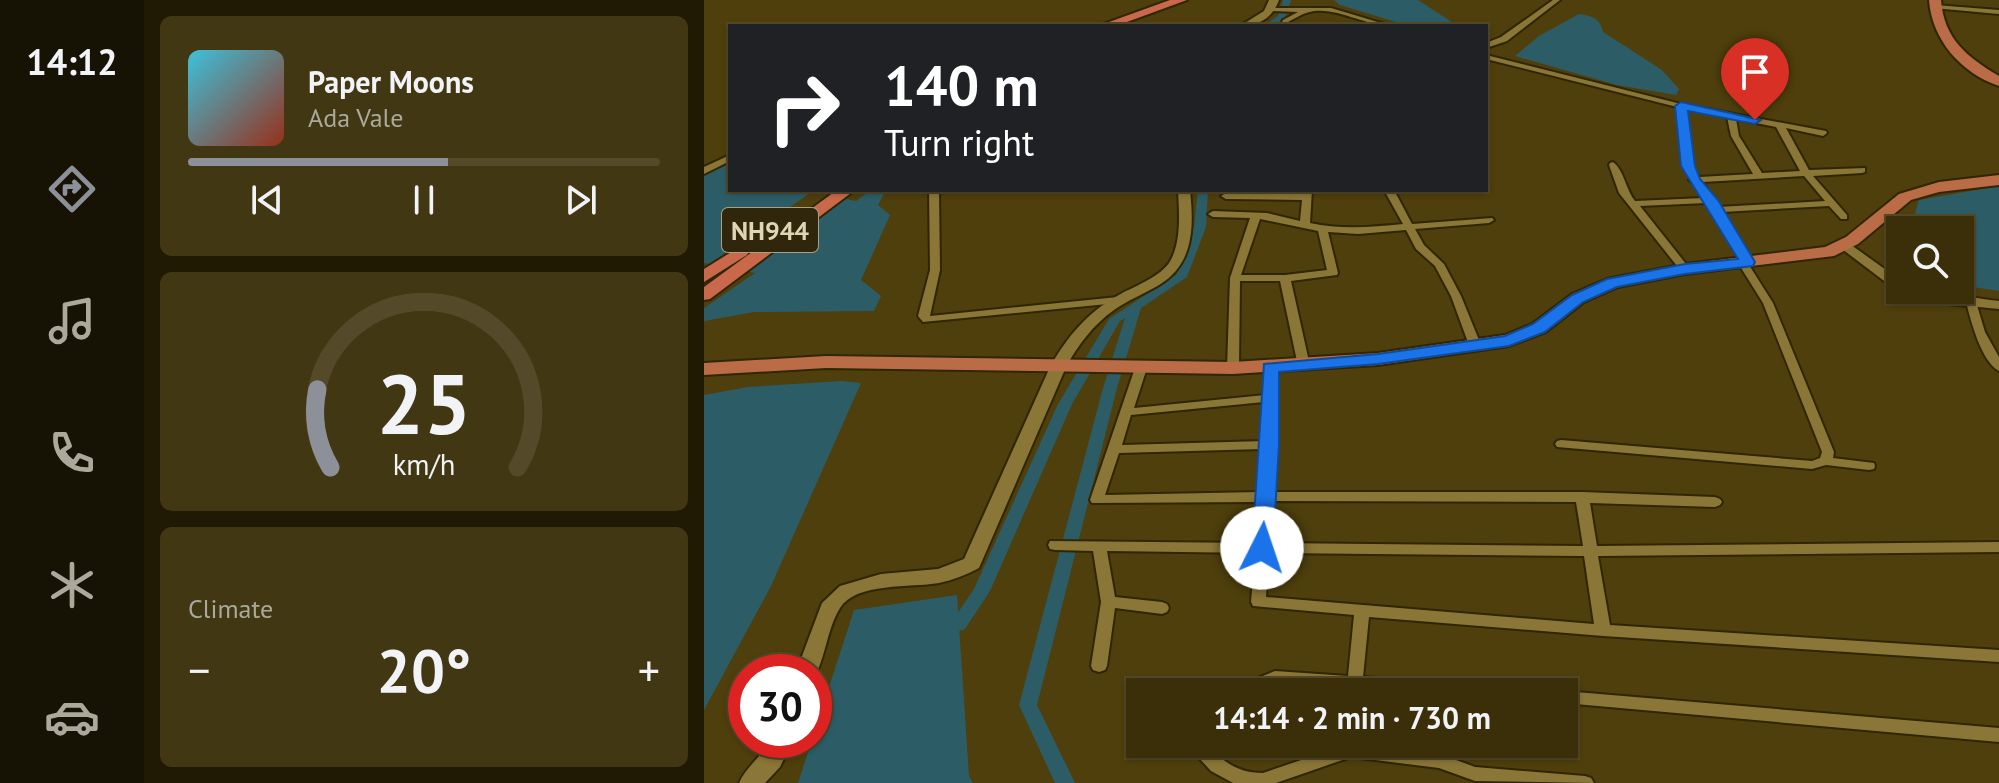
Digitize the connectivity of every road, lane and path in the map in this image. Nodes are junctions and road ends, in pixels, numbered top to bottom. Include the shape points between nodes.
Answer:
1 (1161, 0) edge
2 (1181, 0) edge
3 (1557, 0) edge
4 (1935, 4) edge
5 (1276, 6) edge
6 (1309, 8) junction
7 (1999, 12) edge
8 (1089, 24) edge
9 (1110, 24) edge
10 (1248, 24) edge
11 (1284, 24) edge
12 (1381, 24) edge
13 (1488, 45) edge
14 (1488, 58) edge
15 (1999, 82) edge
16 (1681, 106) junction
17 (1731, 115) junction
18 (1779, 124) junction
19 (1823, 133) dead end
20 (728, 159) edge
21 (1613, 165) dead end
22 (1862, 170) dead end
23 (704, 171) edge
24 (1806, 173) junction
25 (1759, 176) junction
26 (1694, 180) junction
27 (1999, 180) edge
28 (823, 192) edge
29 (844, 192) edge
30 (934, 192) edge
31 (1184, 192) edge
32 (1390, 192) edge
33 (1308, 193) edge
34 (1226, 196) dead end
35 (1831, 203) junction
36 (1632, 204) junction
37 (1713, 205) junction
38 (1213, 214) dead end
39 (1256, 215) junction
40 (1844, 217) dead end
41 (1489, 220) dead end
42 (1305, 225) junction
43 (1408, 227) junction
44 (1322, 229) junction
45 (1847, 246) junction
46 (1745, 263) junction
47 (1685, 269) junction
48 (710, 273) edge
49 (1886, 276) edge
50 (1235, 278) junction
51 (1285, 278) junction
52 (704, 295) edge
53 (1118, 300) junction
54 (1974, 302) edge
55 (1972, 304) edge
56 (1999, 305) edge
57 (1475, 345) junction
58 (1304, 366) junction
59 (1064, 367) junction
60 (1271, 367) junction
61 (1999, 367) edge
62 (1134, 368) junction
63 (1233, 368) junction
64 (704, 369) edge
65 (1269, 398) junction
66 (1127, 412) junction
67 (1561, 444) dead end
68 (1270, 445) junction
69 (1114, 449) junction
70 (1826, 461) junction
71 (1869, 466) dead end
72 (1266, 496) junction
73 (1582, 497) junction
74 (1715, 502) dead end
75 (1055, 545) dead end
76 (1099, 546) junction
77 (1999, 547) edge
78 (1262, 548) junction
79 (1591, 551) junction
80 (1108, 602) junction
81 (1162, 608) dead end
82 (1362, 612) junction
83 (1603, 630) junction
84 (814, 654) edge
85 (1999, 656) edge
86 (1099, 666) dead end
87 (1355, 678) edge
88 (1578, 698) edge
89 (1999, 735) edge
90 (773, 758) edge
91 (1210, 758) edge
92 (1319, 758) edge
93 (1421, 758) edge
94 (750, 783) edge
95 (1585, 783) edge

1 - 8 highway
2 - 9 highway
3 - 13 street
4 - 7 street
4 - 15 main road via 1941,36 1956,55
5 - 6 street
5 - 10 street
6 - 11 street
6 - 12 street
14 - 16 street
16 - 17 street
16 - 26 street
17 - 18 street
17 - 25 street via 1735,136
18 - 19 street
18 - 24 street
20 - 23 street
21 - 36 street
22 - 24 street
24 - 25 street
24 - 35 street
25 - 26 street
26 - 37 street
27 - 45 main road via 1905,197
28 - 48 highway, NH944 / NH944
29 - 52 highway, NH944 / NH944
30 - 53 street via 935,270 923,316 927,320
31 - 53 street via 1184,240 1174,266
32 - 43 street
33 - 34 street
33 - 42 street
35 - 37 street
35 - 40 street
36 - 37 street
36 - 47 street
37 - 46 street
38 - 39 street
39 - 42 street
39 - 50 street
41 - 43 street
42 - 44 street
43 - 44 street
43 - 57 street via 1439,264
44 - 51 street via 1333,273
45 - 46 main road via 1806,257
45 - 49 street
46 - 47 main road
46 - 70 street via 1768,303 1828,452
47 - 57 main road via 1613,283 1578,298 1539,328
50 - 51 street
50 - 63 street
51 - 58 street
53 - 59 street via 1073,338
54 - 56 street
55 - 61 street via 1979,332
57 - 58 main road
58 - 60 main road
59 - 62 main road
59 - 64 main road via 826,362
59 - 84 street via 972,563 940,576 857,585 839,595
60 - 63 main road
60 - 65 street
62 - 63 main road
62 - 66 street
65 - 66 street
65 - 68 street
66 - 69 street
67 - 70 street via 1812,465
68 - 69 street
68 - 72 street
69 - 72 street via 1097,500
70 - 71 street
72 - 73 street
72 - 78 street
73 - 74 street
73 - 79 street
75 - 76 street
76 - 78 street
76 - 80 street
77 - 79 street
78 - 79 street
78 - 82 street via 1258,602
79 - 83 street
80 - 81 street
80 - 86 street
82 - 83 street
82 - 87 street
83 - 85 street
88 - 89 street
90 - 94 street
91 - 92 street via 1222,771 1249,782
93 - 95 street via 1475,774

